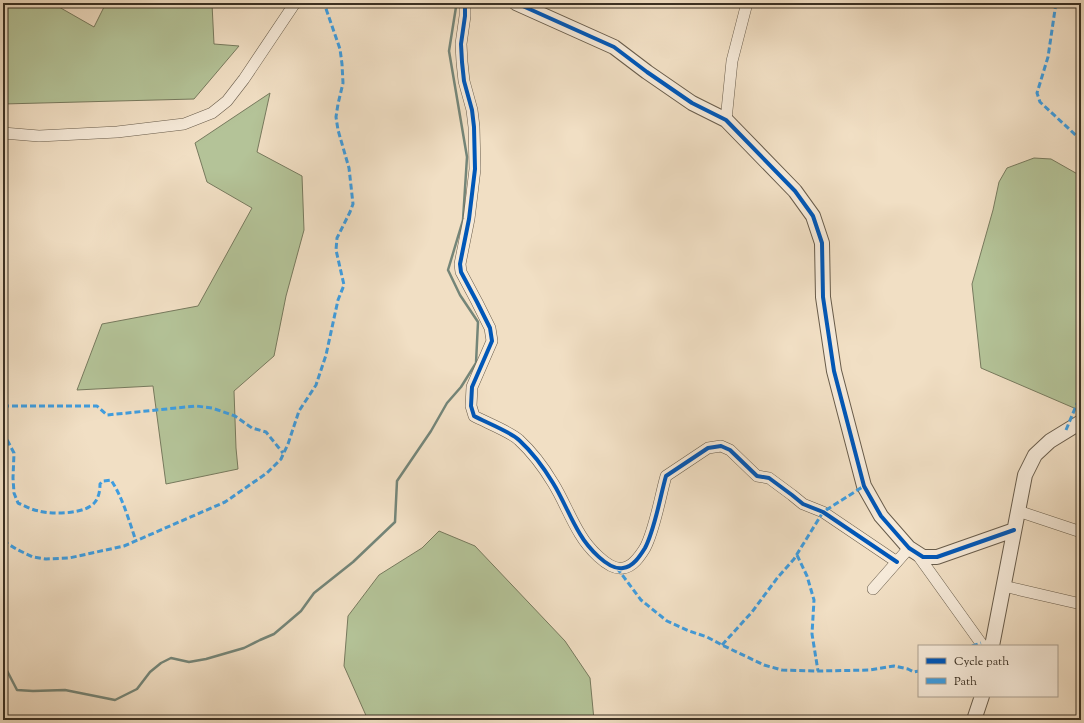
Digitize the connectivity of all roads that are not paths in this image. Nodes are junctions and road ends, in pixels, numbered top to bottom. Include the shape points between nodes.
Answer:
1 (295, 3) edge
2 (465, 3) edge
3 (516, 3) edge
4 (747, 3) edge
5 (726, 120) junction
6 (3, 133) edge
7 (1081, 422) edge
8 (1018, 510) junction
9 (1014, 530) junction
10 (1081, 532) edge
11 (913, 551) junction
12 (897, 562) junction
13 (1003, 586) junction
14 (873, 589) dead end
15 (1081, 604) edge
16 (982, 645) edge
17 (992, 645) edge
18 (982, 697) edge
19 (974, 720) edge

1 - 6 street via 244,79 227,101 212,113 184,124 117,132 39,136
2 - 12 street via 461,44 464,80 474,127 475,169 460,264 461,272 490,328 492,341 472,387 470,406 474,416 518,439 553,483 580,535 595,554 617,568 633,564 644,548 666,476 708,448 721,446 730,450 757,476 769,478 803,504 823,512
3 - 5 street via 614,47 692,102
4 - 5 street via 732,60
5 - 11 street via 795,191 813,216 822,244 823,297 834,371 864,486 881,516
7 - 8 street via 1050,441 1035,455 1025,476
8 - 9 street
8 - 10 street
9 - 11 street via 937,557 923,557
9 - 13 street
11 - 12 street
11 - 16 street
12 - 14 street
13 - 15 street
13 - 17 street
18 - 19 street

